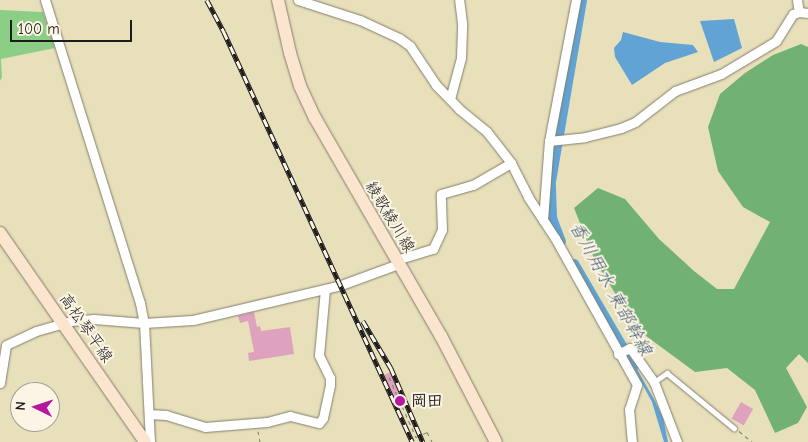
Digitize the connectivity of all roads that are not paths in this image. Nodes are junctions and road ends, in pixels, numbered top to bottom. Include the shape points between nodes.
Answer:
1 (45, 0) edge
2 (278, 0) edge
3 (298, 0) edge
4 (459, 0) edge
5 (576, 0) edge
6 (797, 0) edge
7 (804, 12) edge
8 (450, 99) junction
9 (548, 141) junction
10 (511, 163) junction
11 (543, 221) junction
12 (0, 233) edge
13 (397, 262) junction
14 (325, 289) junction
15 (144, 322) junction
16 (64, 324) junction
17 (623, 351) junction
18 (654, 382) junction
19 (0, 383) edge
20 (150, 414) junction
21 (734, 428) road end
22 (145, 442) edge
23 (150, 442) edge
24 (496, 442) edge
25 (632, 442) edge
26 (678, 442) edge

1 - 15 street
2 - 13 main road, 綾歌綾川線 via 300,86 335,156
3 - 8 street via 360,20 399,38 410,46 436,85
4 - 8 street via 461,58
5 - 9 street
6 - 7 street
7 - 9 street via 793,14 776,41 721,74 676,91 635,122 585,137
8 - 10 street via 487,132
9 - 11 street
10 - 11 street
10 - 13 street via 473,185 441,194 442,230 433,249
11 - 17 street
12 - 16 main road, 高松琴平線
13 - 14 street via 366,277
13 - 24 main road, 綾歌綾川線 via 468,385
14 - 15 street via 201,318
14 - 20 street via 319,355 330,385 324,418 319,423 290,416 256,423 205,427 166,415
15 - 16 street via 94,319
15 - 20 street
16 - 19 street via 36,331 6,345
16 - 22 main road, 高松琴平線
17 - 18 street via 630,348
17 - 25 street via 637,385 629,409
18 - 21 lane via 667,373
18 - 26 street
20 - 23 street

